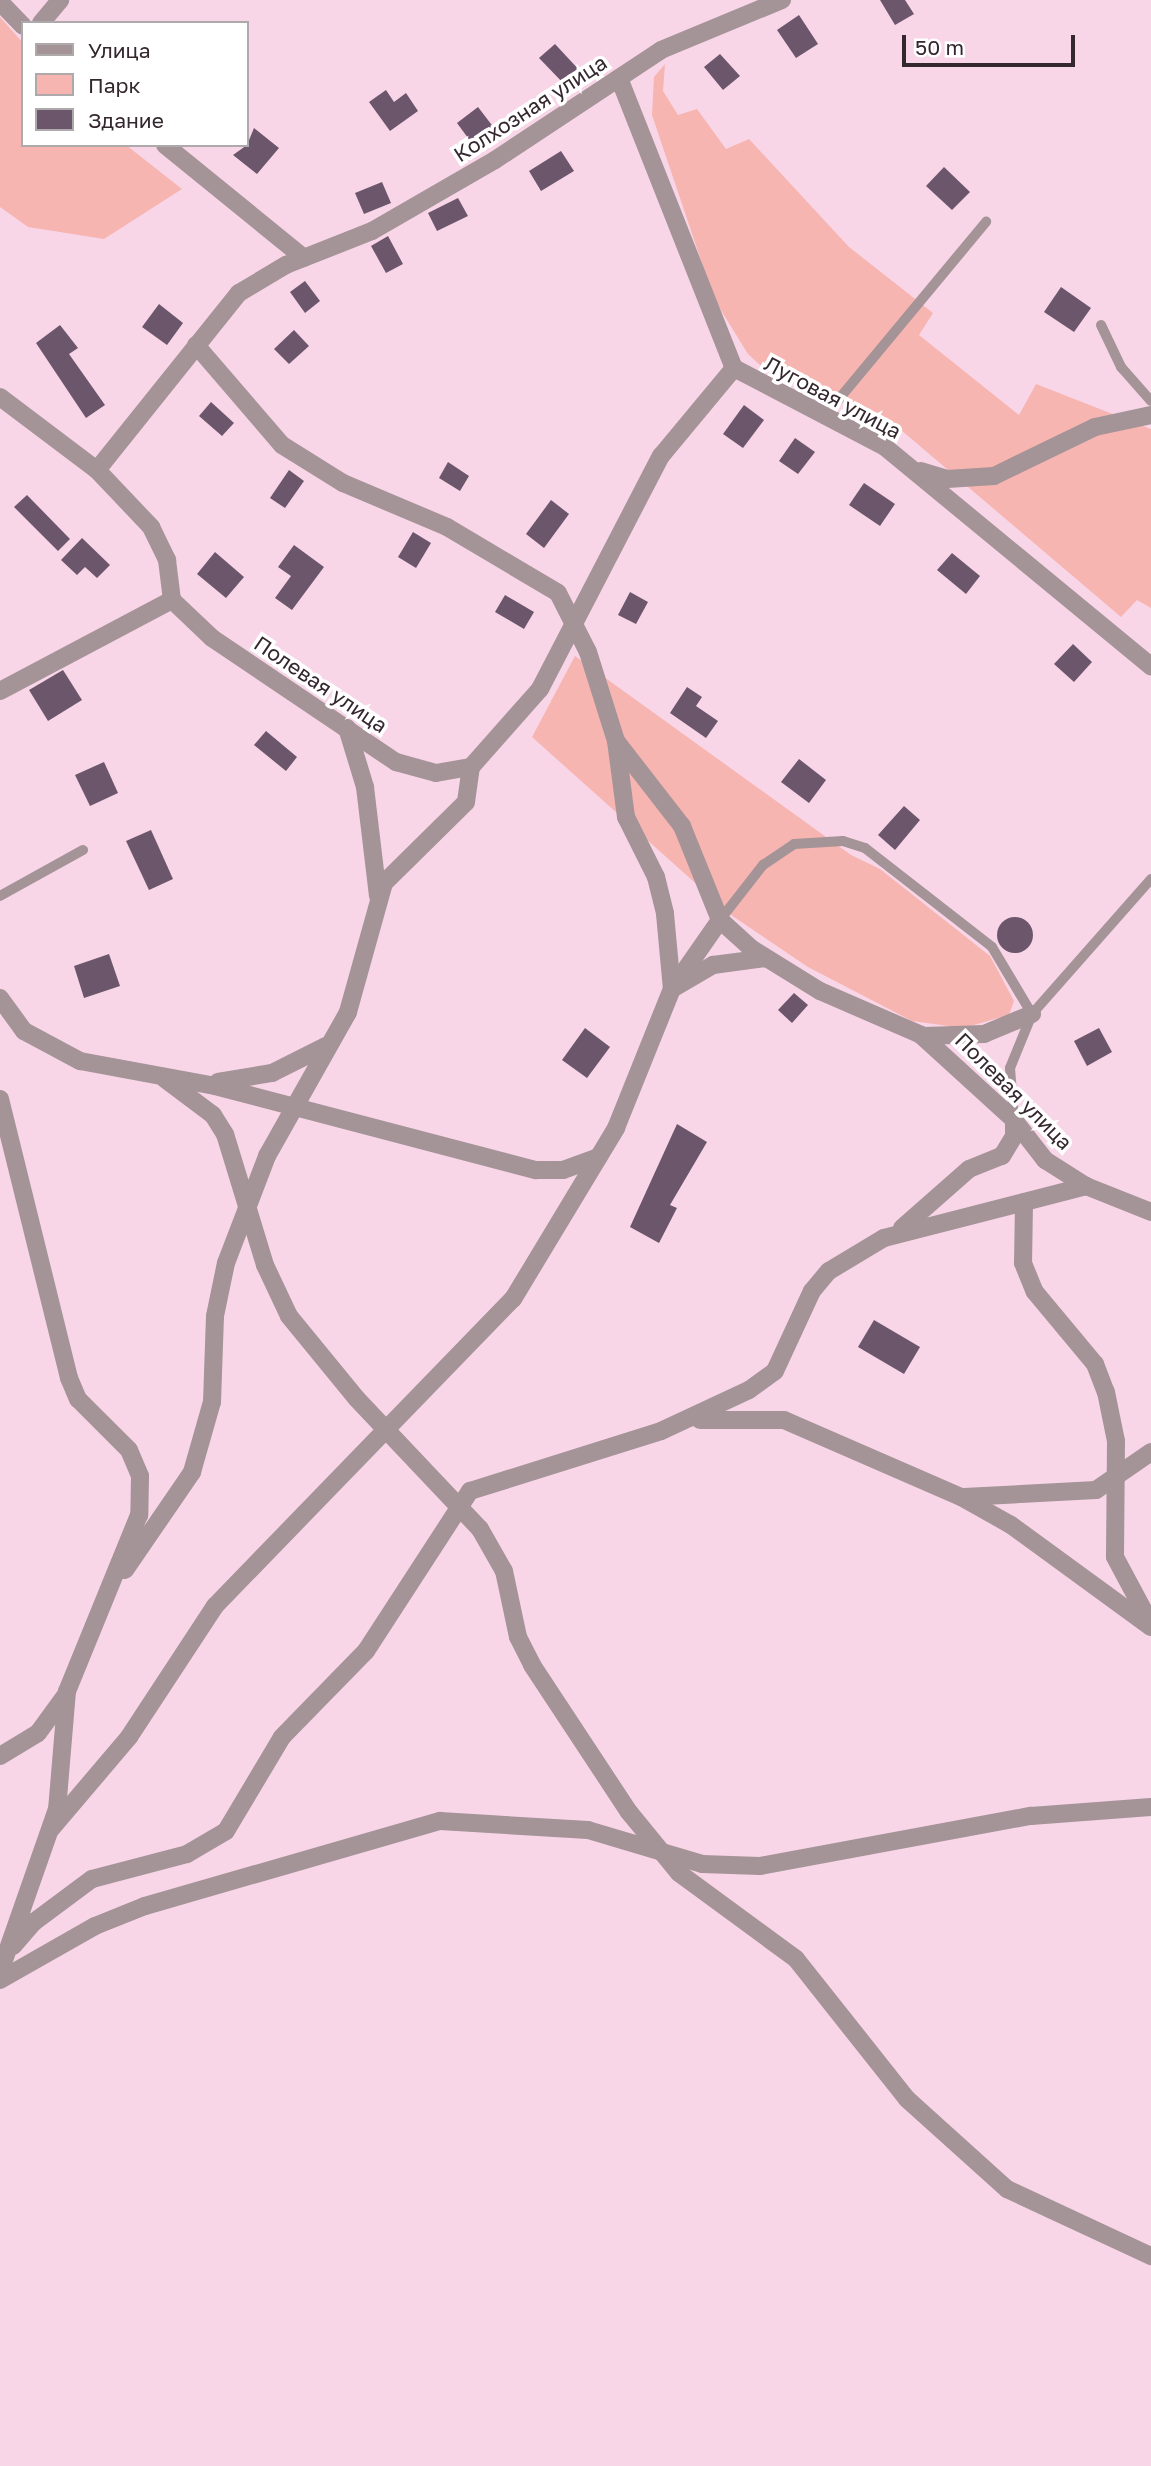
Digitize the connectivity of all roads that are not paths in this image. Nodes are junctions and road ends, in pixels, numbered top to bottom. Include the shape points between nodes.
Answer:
1 (60, 0) edge
2 (782, 0) edge
3 (0, 2) edge
4 (43, 21) edge
5 (21, 24) edge
6 (619, 78) junction
7 (167, 147) edge
8 (986, 222) dead end
9 (304, 258) junction
10 (1101, 325) dead end
11 (196, 345) junction
12 (734, 368) junction
13 (0, 397) edge
14 (1151, 401) edge
15 (1151, 415) edge
16 (824, 417) junction
17 (910, 468) junction
18 (97, 470) junction
19 (172, 600) junction
20 (573, 618) junction
21 (1151, 666) edge
22 (0, 691) edge
23 (347, 728) junction
24 (616, 741) junction
25 (471, 768) junction
26 (83, 850) dead end
27 (1151, 879) edge
28 (0, 896) edge
29 (379, 901) junction
30 (720, 920) junction
31 (766, 958) junction
32 (672, 989) junction
33 (0, 998) edge
34 (0, 1013) edge
35 (1032, 1014) junction
36 (24, 1031) junction
37 (921, 1035) junction
38 (334, 1039) junction
39 (165, 1079) junction
40 (197, 1084) junction
41 (0, 1100) edge
42 (294, 1106) junction
43 (1014, 1120) junction
44 (599, 1157) junction
45 (1086, 1186) junction
46 (1024, 1202) junction
47 (249, 1203) junction
48 (1151, 1212) edge
49 (884, 1238) junction
50 (679, 1423) junction
51 (389, 1432) junction
52 (1151, 1452) edge
53 (1116, 1478) junction
54 (961, 1496) junction
55 (458, 1504) junction
56 (114, 1583) junction
57 (1151, 1622) edge
58 (1151, 1627) edge
59 (67, 1691) junction
60 (0, 1756) edge
61 (1151, 1807) edge
62 (51, 1829) junction
63 (662, 1852) junction
64 (13, 1946) junction
65 (0, 1972) edge
66 (0, 1980) edge
67 (1151, 2256) edge

1 - 4 street
2 - 6 street, Колхозная улица via 661,50
3 - 5 street
6 - 9 street, Колхозная улица via 495,160 372,231
6 - 12 street, Луговая улица
7 - 9 street
8 - 16 lane
9 - 11 street, Колхозная улица via 239,293
10 - 14 lane via 1121,367
11 - 18 street, Колхозная улица
11 - 20 street, Полевая улица via 282,445 344,483 411,509 522,568 558,593
12 - 16 street, Луговая улица
12 - 20 street via 661,456
13 - 18 street
15 - 17 street via 1095,427 994,476 947,480
16 - 17 street, Луговая улица via 885,447
17 - 21 street, Луговая улица
18 - 19 street via 151,527 167,560
19 - 22 street
19 - 23 street, Полевая улица via 212,638
20 - 24 street, Полевая улица
20 - 25 street via 540,689
23 - 25 street, Полевая улица via 396,762 436,773
23 - 29 street via 359,755 374,835
24 - 30 street, Полевая улица via 682,826
24 - 32 street via 626,817 656,877 665,914
25 - 29 street via 466,802 405,858 384,883
26 - 28 lane
27 - 35 lane
29 - 38 street via 362,974
30 - 31 street, Полевая улица
30 - 32 street
30 - 35 lane via 776,854 816,841 854,844 891,863 992,947
31 - 32 street via 713,965
31 - 37 street, Полевая улица via 843,1003
32 - 44 street
33 - 36 street
34 - 36 street
35 - 37 street, Полевая улица via 984,1034
35 - 43 lane via 1010,1068
36 - 39 street via 67,1054
37 - 43 street, Полевая улица
38 - 40 street via 272,1073
38 - 42 street
39 - 40 street
39 - 47 street via 213,1115 238,1160
40 - 42 street
41 - 56 street via 65,1369 78,1399 136,1461 139,1516
42 - 44 street via 549,1172
42 - 47 street
43 - 45 street, Полевая улица via 1045,1160
43 - 49 street via 1014,1136 1002,1156 969,1169 918,1219
44 - 51 street via 513,1299
45 - 46 street
45 - 48 street, Полевая улица
46 - 49 street
46 - 53 street via 1023,1264 1035,1292 1095,1364 1116,1441
47 - 51 street via 265,1265 289,1316
47 - 56 street via 219,1294 205,1438 174,1506
49 - 50 street via 829,1271 812,1291 775,1371
50 - 54 street via 784,1420
50 - 55 street via 500,1478
51 - 55 street
51 - 62 street via 215,1606 129,1737
52 - 53 street
53 - 54 street via 1096,1490
53 - 57 street via 1115,1557
54 - 58 street
55 - 63 street via 504,1571 518,1637 532,1665
55 - 64 street via 366,1651 282,1737 226,1831 187,1854 92,1879 34,1922
56 - 59 street
59 - 60 street via 38,1733
59 - 62 street
61 - 63 street via 1031,1815 761,1866 702,1864
62 - 64 street
63 - 66 street via 587,1830 440,1821 145,1906 50,1949
63 - 67 street via 679,1873 796,1959 907,2099 1007,2189
64 - 65 street

